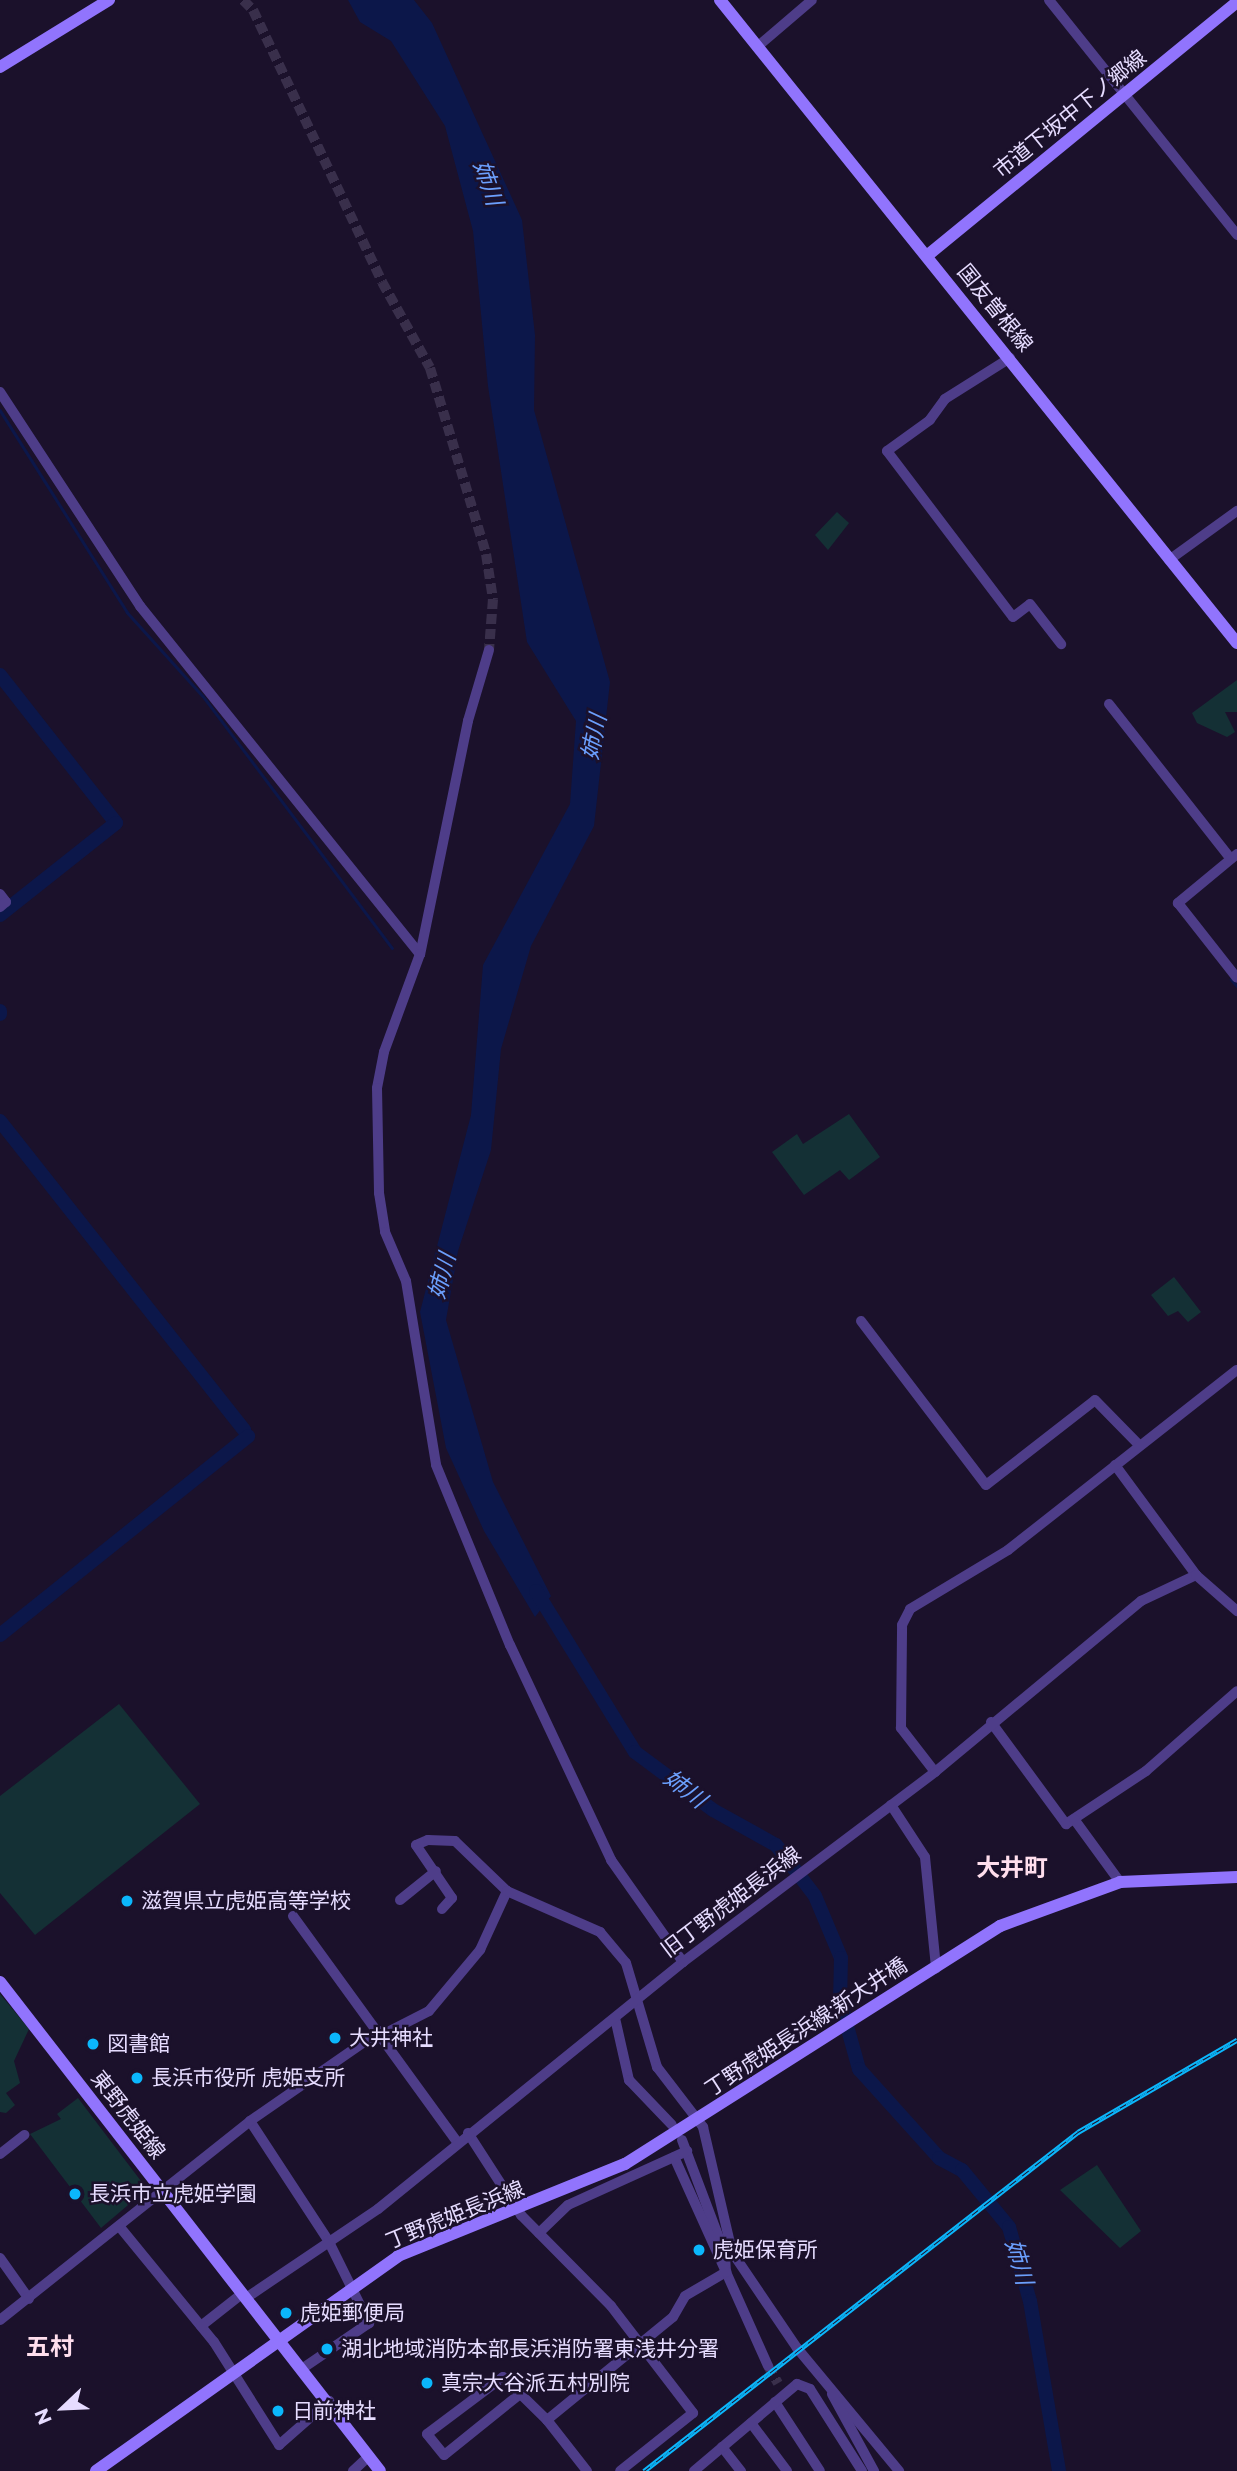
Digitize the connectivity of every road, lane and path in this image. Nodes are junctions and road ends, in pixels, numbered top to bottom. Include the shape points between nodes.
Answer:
1 (109, 0) edge
2 (720, 0) edge
3 (812, 0) edge
4 (1048, 0) edge
5 (1237, 2) edge
6 (757, 47) junction
7 (0, 67) edge
8 (1124, 94) junction
9 (1237, 234) edge
10 (928, 255) junction
11 (1010, 358) junction
12 (0, 392) edge
13 (1237, 511) edge
14 (1169, 560) junction
15 (1237, 643) edge
16 (1061, 644) dead end
17 (489, 650) tunnel mouth
18 (1109, 704) dead end
19 (1234, 856) edge
20 (0, 894) edge
21 (0, 907) edge
22 (420, 954) junction
23 (1237, 978) edge
24 (860, 1321) dead end
25 (1237, 1370) edge
26 (1139, 1445) junction
27 (1115, 1465) junction
28 (1196, 1576) junction
29 (1237, 1611) edge
30 (1237, 1691) edge
31 (991, 1723) junction
32 (935, 1772) junction
33 (891, 1805) junction
34 (1074, 1819) junction
35 (436, 1871) junction
36 (1237, 1877) edge
37 (1120, 1882) junction
38 (507, 1891) junction
39 (400, 1900) dead end
40 (442, 1909) dead end
41 (293, 1916) dead end
42 (683, 1962) junction
43 (931, 1970) junction
44 (0, 1982) edge
45 (638, 1997) junction
46 (615, 2018) junction
47 (380, 2034) junction
48 (702, 2117) junction
49 (250, 2120) junction
50 (672, 2125) dead end
51 (468, 2133) junction
52 (24, 2135) dead end
53 (682, 2140) dead end
54 (457, 2142) junction
55 (687, 2151) junction
56 (0, 2154) edge
57 (674, 2157) junction
58 (164, 2193) junction
59 (517, 2209) junction
60 (710, 2219) junction
61 (723, 2219) junction
62 (119, 2226) junction
63 (538, 2233) junction
64 (328, 2240) junction
65 (0, 2258) edge
66 (726, 2272) junction
67 (353, 2283) junction
68 (245, 2295) junction
69 (29, 2299) junction
70 (0, 2320) edge
71 (201, 2326) junction
72 (278, 2337) junction
73 (638, 2341) junction
74 (768, 2366) tunnel mouth
75 (303, 2368) junction
76 (230, 2373) junction
77 (826, 2381) junction
78 (520, 2394) junction
79 (329, 2401) junction
80 (775, 2402) junction
81 (547, 2420) junction
82 (751, 2423) junction
83 (722, 2447) junction
84 (369, 2456) junction
85 (96, 2471) edge
86 (353, 2471) edge
87 (380, 2471) edge
88 (587, 2471) edge
89 (620, 2471) edge
90 (694, 2471) edge
91 (741, 2471) edge
92 (787, 2471) edge
93 (820, 2471) edge
94 (862, 2471) edge
95 (874, 2471) edge
96 (899, 2471) edge

1 - 7 main road
2 - 6 main road, 国友曽根線
3 - 6 street
4 - 8 street
5 - 8 main road, 市道下坂中下ノ郷線
6 - 10 main road, 国友曽根線
8 - 9 street
8 - 10 main road, 市道下坂中下ノ郷線
10 - 11 main road, 国友曽根線
11 - 14 main road, 国友曽根線
11 - 16 street via 945,399 930,420 887,451 1013,617 1030,604
12 - 22 street via 141,606
13 - 14 street
14 - 15 main road, 国友曽根線
17 - 22 street via 468,721
18 - 19 street
19 - 23 street via 1178,903
20 - 21 street via 6,902
22 - 42 street via 384,1052 377,1169 385,1232 406,1281 436,1465 510,1645 611,1860
24 - 26 street via 986,1485 1095,1400
25 - 26 street
26 - 27 street
27 - 28 street
27 - 32 street via 1008,1550 911,1609 902,1625 901,1728
28 - 29 street
28 - 31 street, 旧丁野虎姫長浜線 via 1170,1583 1111,1622
30 - 34 street via 1146,1771
31 - 32 street, 旧丁野虎姫長浜線
31 - 34 street via 1066,1824
32 - 33 street, 旧丁野虎姫長浜線
33 - 42 street, 旧丁野虎姫長浜線
33 - 43 street via 925,1857
34 - 37 street
35 - 38 street via 416,1845 455,1841
35 - 39 street
35 - 40 street via 452,1898
36 - 37 main road
37 - 43 main road via 1039,1907
38 - 45 street via 600,1932 626,1963
38 - 47 street via 480,1950 429,2011
41 - 47 street
42 - 45 street, 旧丁野虎姫長浜線
43 - 48 main road, 丁野虎姫長浜線;新大井橋
44 - 58 main road, 東野虎姫線
45 - 46 street, 旧丁野虎姫長浜線
45 - 48 street via 657,2067
46 - 50 street via 629,2080
46 - 51 street, 旧丁野虎姫長浜線
47 - 49 street
47 - 54 street
48 - 59 main road, 丁野虎姫長浜線 via 625,2164
48 - 61 street
49 - 58 street
49 - 64 street
51 - 54 street, 旧丁野虎姫長浜線
51 - 59 street
52 - 56 street
53 - 55 street
54 - 64 street, 旧丁野虎姫長浜線 via 378,2209
55 - 57 street
55 - 60 street
57 - 63 street via 568,2205
57 - 66 street
58 - 62 street
58 - 68 main road, 東野虎姫線
59 - 63 street
59 - 67 main road, 丁野虎姫長浜線 via 435,2239
60 - 61 street
60 - 66 street via 730,2269
61 - 77 street via 732,2252
62 - 69 street
62 - 71 street
63 - 73 street
64 - 67 street
64 - 68 street, 旧丁野虎姫長浜線
65 - 69 street
66 - 73 street via 685,2296 673,2318
66 - 74 street
67 - 72 main road, 丁野虎姫長浜線
67 - 75 street via 369,2323
68 - 71 street, 旧丁野虎姫長浜線
68 - 72 main road, 東野虎姫線
69 - 70 street
71 - 76 street
72 - 75 main road, 東野虎姫線
72 - 76 main road, 丁野虎姫長浜線
73 - 81 street
73 - 89 street via 693,2413
75 - 79 main road, 東野虎姫線
76 - 79 street via 279,2445
76 - 85 main road, 丁野虎姫長浜線
77 - 95 street
77 - 96 street
78 - 78 street via 503,2377 427,2434 444,2455
78 - 81 street
79 - 84 main road, 東野虎姫線
80 - 82 street
80 - 93 street
80 - 94 street via 781,2386 797,2384 810,2389
81 - 88 street
82 - 83 street
82 - 92 street
83 - 90 street
83 - 91 street
84 - 86 street
84 - 87 main road, 東野虎姫線

